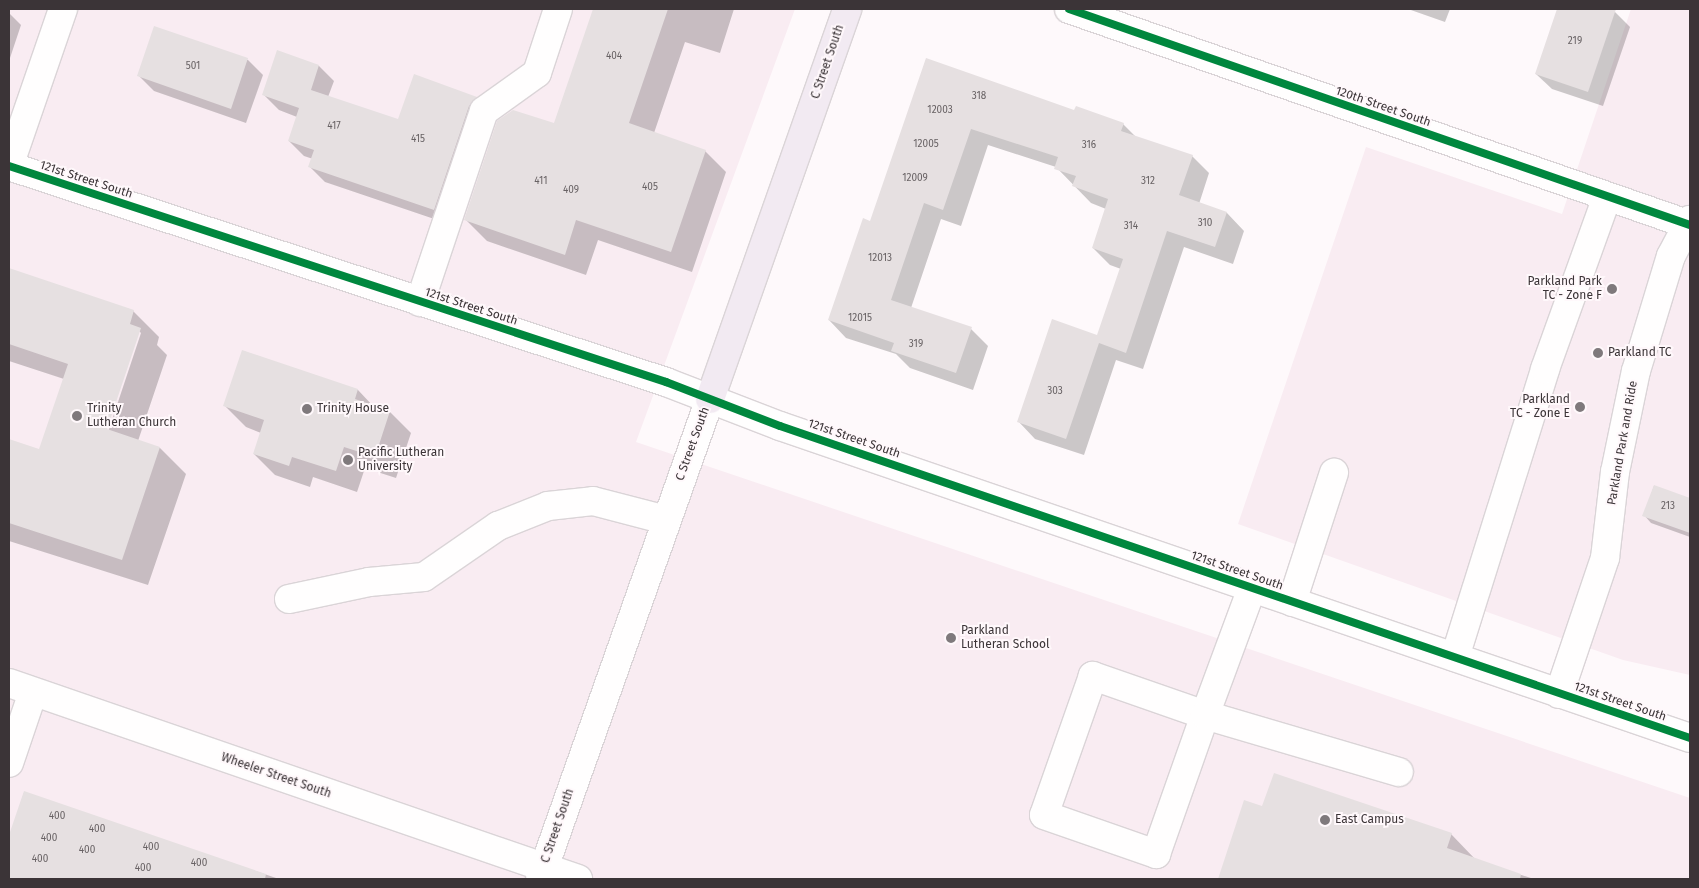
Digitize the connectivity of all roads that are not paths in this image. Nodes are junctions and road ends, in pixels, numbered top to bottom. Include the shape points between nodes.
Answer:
1 (63, 9) edge
2 (558, 9) edge
3 (847, 9) edge
4 (1069, 9) edge
5 (9, 166) edge
6 (1607, 197) junction
7 (1689, 223) edge
8 (420, 302) junction
9 (710, 399) junction
10 (1334, 473) dead end
11 (666, 520) junction
12 (1252, 588) junction
13 (289, 599) dead end
14 (1292, 602) junction
15 (1455, 657) junction
16 (21, 687) edge
17 (1559, 694) junction
18 (1205, 715) junction
19 (1690, 738) edge
20 (9, 763) edge
21 (1399, 772) dead end
22 (542, 873) edge
23 (578, 879) edge

1 - 5 street
2 - 8 street via 537,73 484,111
3 - 9 main road, C Street South
4 - 6 street, 120th Street South
5 - 8 street, 121st Street South
6 - 7 street, 120th Street South
6 - 15 street via 1545,369
7 - 17 street, Parkland Park and Ride via 1671,256 1636,371 1615,472 1606,558
8 - 9 street, 121st Street South
9 - 11 street, C Street South
9 - 12 street, 121st Street South via 788,429
10 - 14 street
11 - 13 street via 593,501 548,506 498,526 424,577 369,582
11 - 22 street, C Street South
12 - 14 street, 121st Street South
12 - 18 street
14 - 15 street, 121st Street South
15 - 17 street, 121st Street South
16 - 20 street
16 - 22 street, Wheeler Street South
17 - 19 street, 121st Street South
18 - 18 street via 1092,676 1044,815 1156,854
18 - 21 street
22 - 23 street, Wheeler Street South

